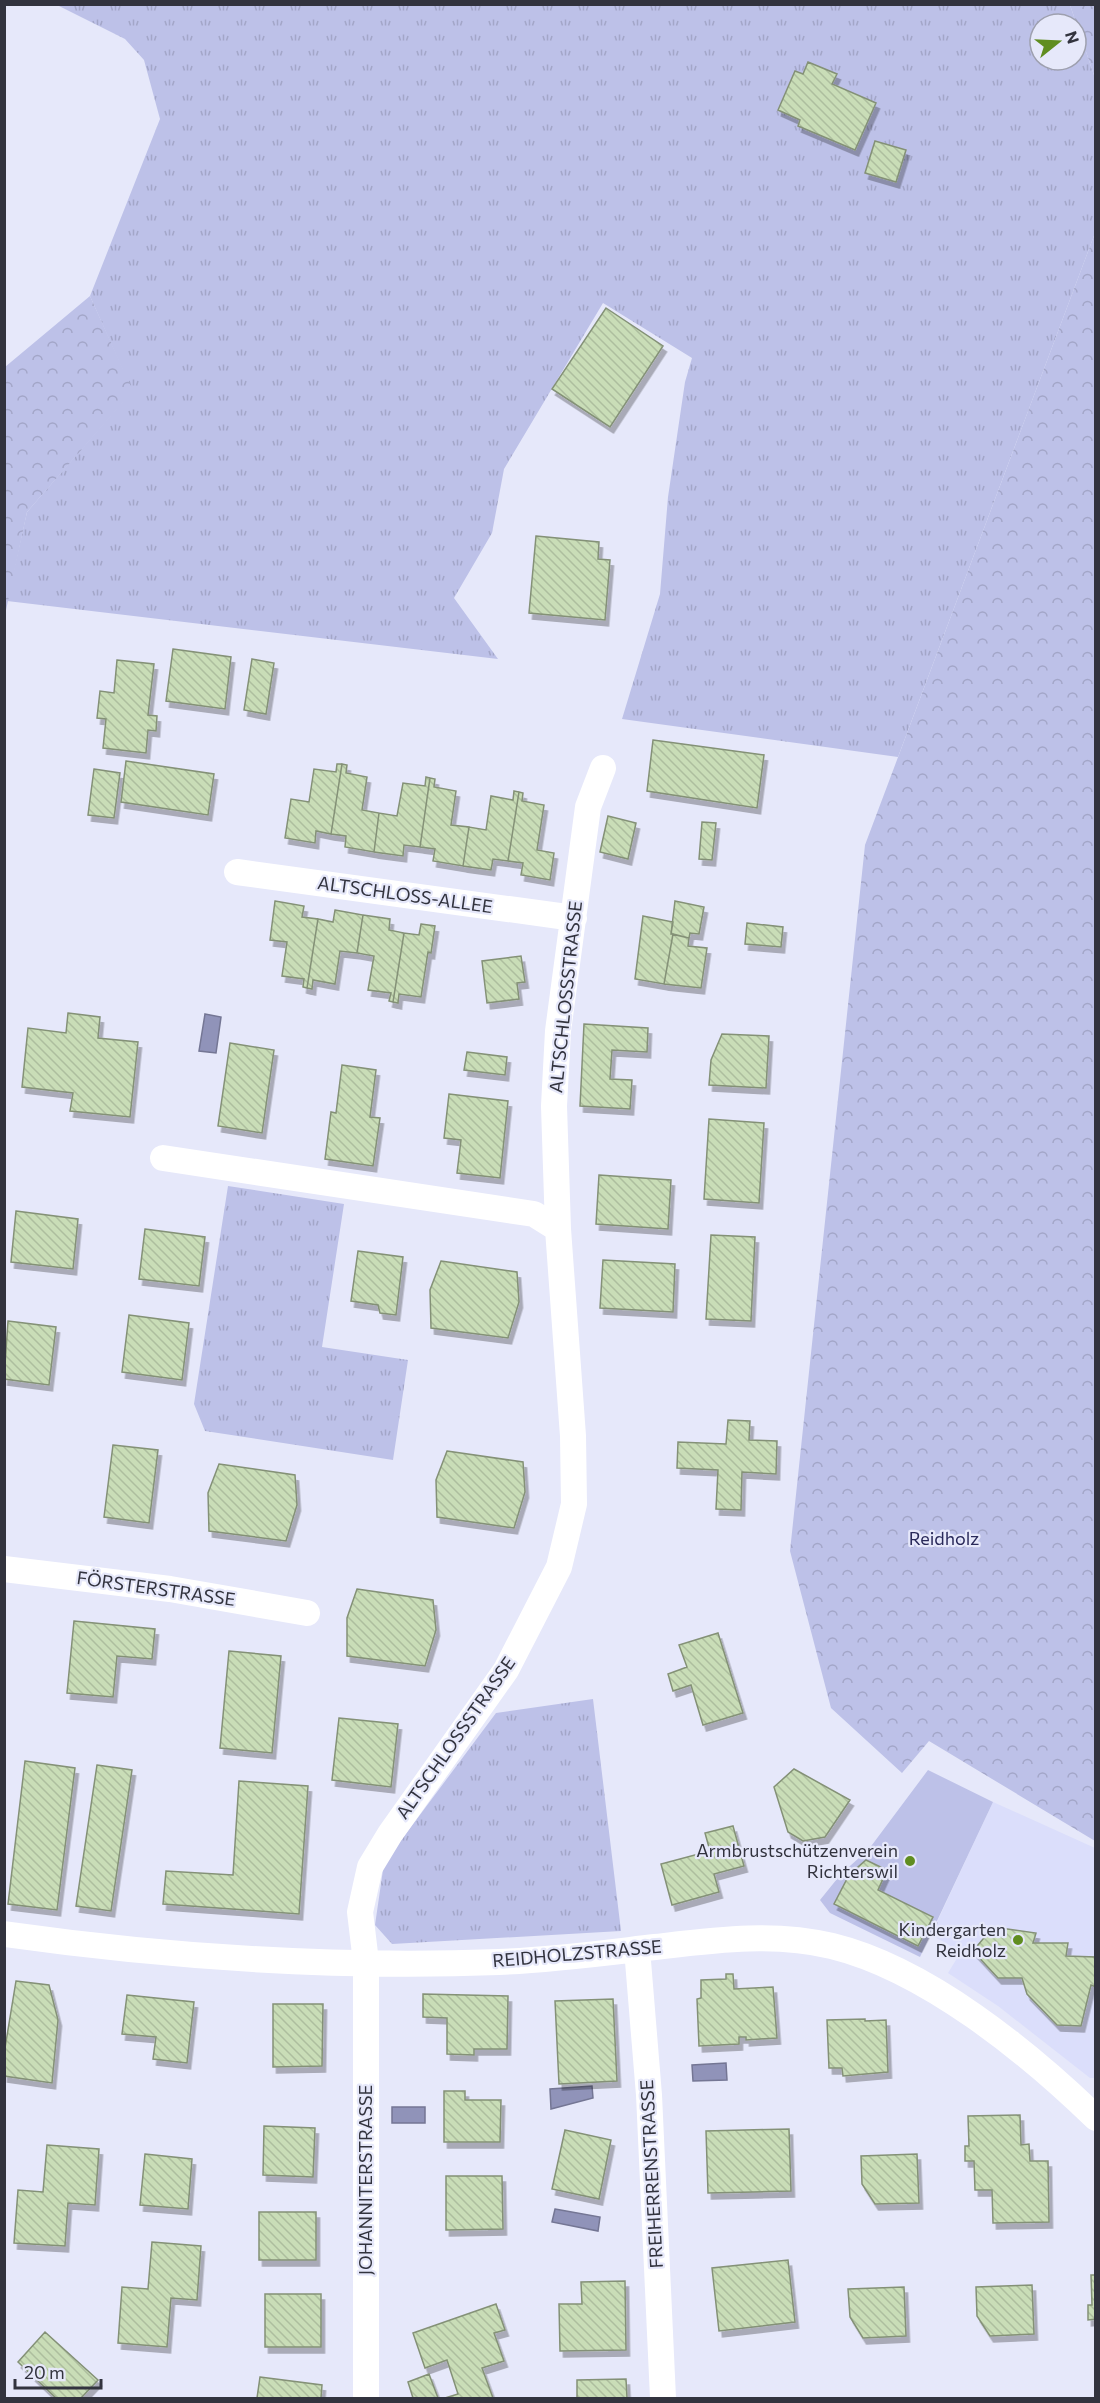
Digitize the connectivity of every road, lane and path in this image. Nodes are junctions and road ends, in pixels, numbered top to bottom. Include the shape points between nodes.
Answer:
1 (603, 768) dead end
2 (237, 872) dead end
3 (574, 918) junction
4 (163, 1158) dead end
5 (558, 1229) junction
6 (4, 1569) edge
7 (307, 1612) dead end
8 (4, 1934) edge
9 (637, 1949) junction
10 (366, 1962) junction
11 (1095, 2118) edge
12 (366, 2398) edge
13 (663, 2398) edge

1 - 3 street, ALTSCHLOSSSTRASSE via 588,807
2 - 3 street, ALTSCHLOSS-ALLEE
3 - 5 street, ALTSCHLOSSSTRASSE via 558,1030 554,1106
4 - 5 street via 534,1214
5 - 10 street, ALTSCHLOSSSTRASSE via 574,1504 559,1567 506,1670 370,1867 360,1912
6 - 7 street, FÖRSTERSTRASSE via 170,1588
8 - 10 street, REIDHOLZSTRASSE via 177,1954
9 - 10 street, REIDHOLZSTRASSE via 504,1962
9 - 11 street, REIDHOLZSTRASSE via 768,1937 835,1947 866,1957 971,2015 1057,2080
9 - 13 street, FREIHERRENSTRASSE via 648,2084
10 - 12 street, JOHANNITERSTRASSE

